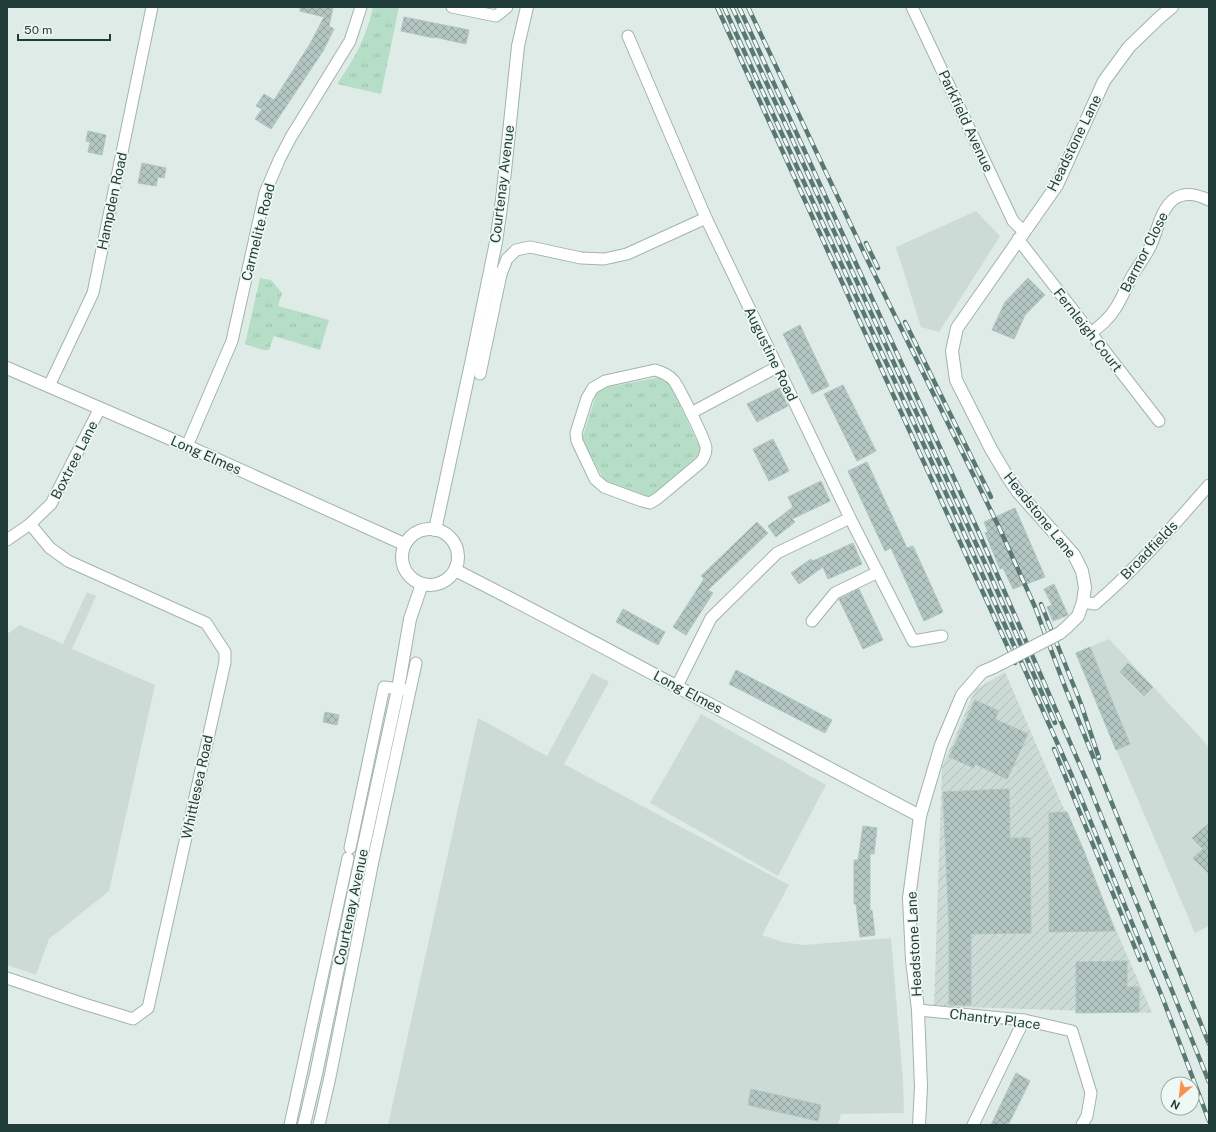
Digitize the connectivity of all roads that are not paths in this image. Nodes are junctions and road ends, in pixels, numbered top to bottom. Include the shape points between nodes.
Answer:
1 (152, 7) edge
2 (361, 7) edge
3 (452, 7) edge
4 (507, 7) edge
5 (526, 7) edge
6 (912, 7) edge
7 (1172, 7) edge
8 (628, 36) dead end
9 (1209, 200) edge
10 (706, 218) junction
11 (1021, 236) junction
12 (495, 274) junction
13 (1091, 333) junction
14 (477, 360) junction
15 (778, 367) junction
16 (7, 368) edge
17 (480, 374) dead end
18 (49, 386) junction
19 (100, 408) junction
20 (691, 413) junction
21 (1159, 421) dead end
22 (187, 446) junction
23 (1209, 485) edge
24 (850, 518) junction
25 (30, 524) junction
26 (435, 530) junction
27 (7, 540) edge
28 (404, 544) junction
29 (455, 570) junction
30 (878, 572) junction
31 (422, 584) junction
32 (1083, 602) junction
33 (812, 621) dead end
34 (942, 636) dead end
35 (416, 663) dead end
36 (677, 686) junction
37 (404, 690) junction
38 (920, 816) junction
39 (354, 829) junction
40 (367, 831) junction
41 (367, 860) junction
42 (344, 876) junction
43 (357, 877) junction
44 (7, 978) edge
45 (918, 1010) junction
46 (1024, 1020) junction
47 (316, 1074) junction
48 (330, 1077) junction
49 (290, 1125) edge
50 (304, 1125) edge
51 (319, 1125) edge
52 (919, 1125) edge
53 (973, 1125) edge
54 (1082, 1125) edge

1 - 18 street, Hampden Road via 93,293
2 - 22 street, Carmelite Road via 350,41 291,137 265,192 232,342
3 - 4 street via 496,16
5 - 12 street, Courtenay Avenue via 518,46 496,242
6 - 11 street, Parkfield Avenue
7 - 11 street, Headstone Lane via 1129,47 1104,81 1057,185
8 - 10 street, Augustine Road
9 - 13 street, Barmor Close via 1190,194 1176,198 1170,203 1115,310
10 - 12 street via 626,254 604,259 581,258 530,247 516,250
10 - 15 street, Augustine Road
11 - 13 street, Fernleigh Court
11 - 32 street, Headstone Lane via 957,328 952,351 956,380 1007,476 1074,555 1082,571 1085,587
12 - 14 street, Courtenay Avenue
13 - 21 street, Fernleigh Court
14 - 17 street, Courtenay Avenue
14 - 26 street, Courtenay Avenue
15 - 20 street
15 - 24 street, Augustine Road
16 - 18 street, Long Elmes
18 - 19 street, Long Elmes
19 - 22 street, Long Elmes
19 - 25 street, Boxtree Lane via 51,504
20 - 20 street via 706,447 705,455 701,462 650,503 599,484 577,441 576,433 587,398 593,388 605,381 656,370 674,381
22 - 28 street, Long Elmes
23 - 32 street, Broadfields via 1165,536 1110,591 1095,604
24 - 30 street, Augustine Road
24 - 36 street via 777,553 711,618
25 - 27 street, Boxtree Lane
25 - 44 street, Whittlesea Road via 50,548 68,561 206,623 225,652 225,662 148,1008 133,1019
26 - 28 street via 417,532
26 - 29 street via 447,535 454,542 458,560
28 - 31 street via 403,566 407,574
29 - 31 street via 441,582 432,585
29 - 36 street, Long Elmes
30 - 33 street via 835,593
30 - 34 street, Augustine Road via 913,641
31 - 37 street, Courtenay Avenue via 410,619
32 - 38 street, Headstone Lane, bridge via 1078,616 1060,633 982,672 962,694 941,744
35 - 37 street, Courtenay Avenue
36 - 38 street, Long Elmes
37 - 39 street, Courtenay Avenue via 384,687
37 - 40 street, Courtenay Avenue
37 - 41 street, Courtenay Avenue
38 - 45 street, Headstone Lane via 909,898
39 - 40 street
39 - 42 street, Courtenay Avenue
40 - 41 street, Courtenay Avenue
41 - 43 street, Courtenay Avenue
41 - 48 street, Courtenay Avenue
42 - 43 street
42 - 49 street, Courtenay Avenue
43 - 47 street, Courtenay Avenue
45 - 46 street, Chantry Place
45 - 52 street, Headstone Lane via 921,1087
46 - 53 street
46 - 54 street, Chantry Place via 1072,1031 1091,1093 1087,1116
47 - 48 street
47 - 50 street, Courtenay Avenue
48 - 51 street, Courtenay Avenue

